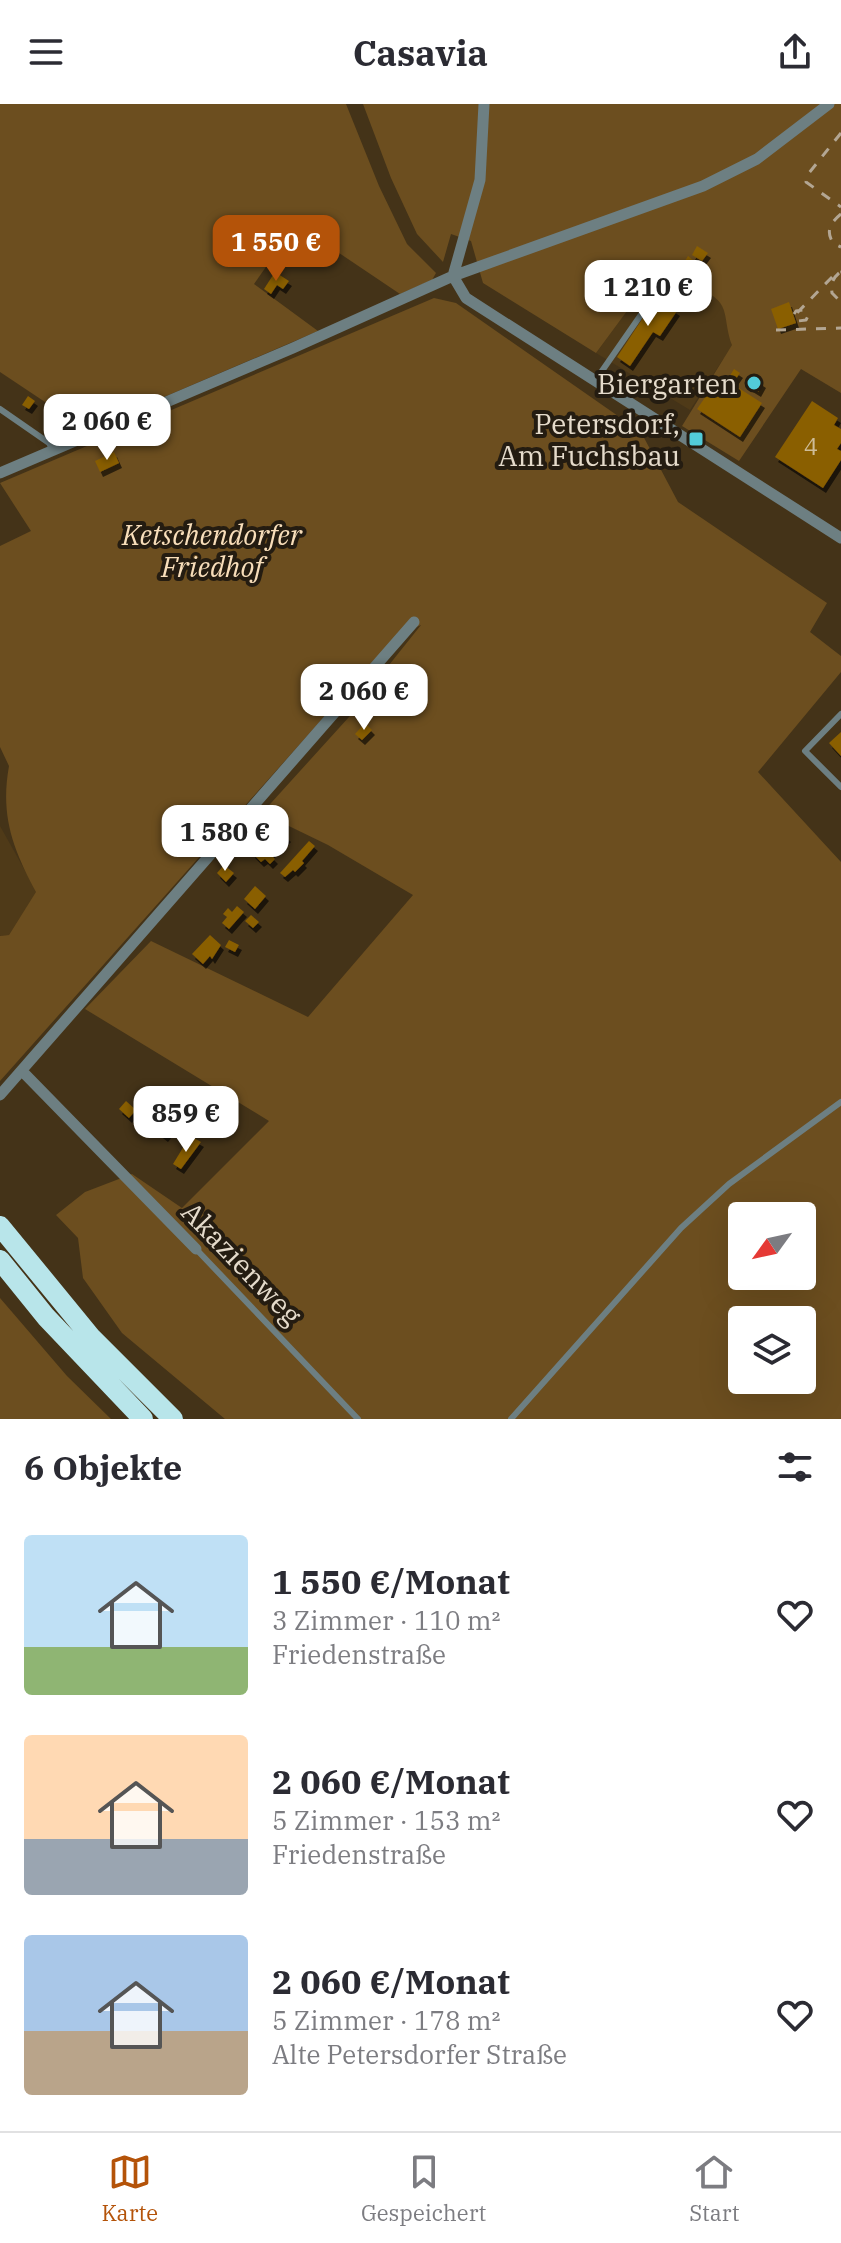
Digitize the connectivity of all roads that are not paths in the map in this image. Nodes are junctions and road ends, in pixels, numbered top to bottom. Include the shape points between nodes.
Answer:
1 (484, 104) edge
2 (829, 104) edge
3 (453, 276) junction
4 (687, 279) dead end
5 (595, 381) junction
6 (0, 409) edge
7 (53, 451) junction
8 (0, 473) edge
9 (841, 538) edge
10 (414, 622) dead end
11 (841, 714) edge
12 (841, 787) edge
13 (23, 1072) junction
14 (0, 1095) edge
15 (841, 1102) edge
16 (0, 1226) edge
17 (196, 1249) joint
18 (0, 1260) edge
19 (143, 1419) edge
20 (173, 1419) edge
21 (358, 1419) edge
22 (511, 1419) edge

1 - 3 street via 480,180
2 - 3 street via 757,159 703,186
3 - 5 street via 466,298
3 - 7 street
4 - 5 lane via 663,283
5 - 9 street
6 - 7 lane
7 - 8 street
10 - 13 street
11 - 12 lane via 805,751
13 - 14 street
13 - 17 street, Akazienweg
15 - 22 lane via 729,1184 681,1228
16 - 20 highway via 91,1337
17 - 21 lane, Akazienweg
18 - 19 highway

